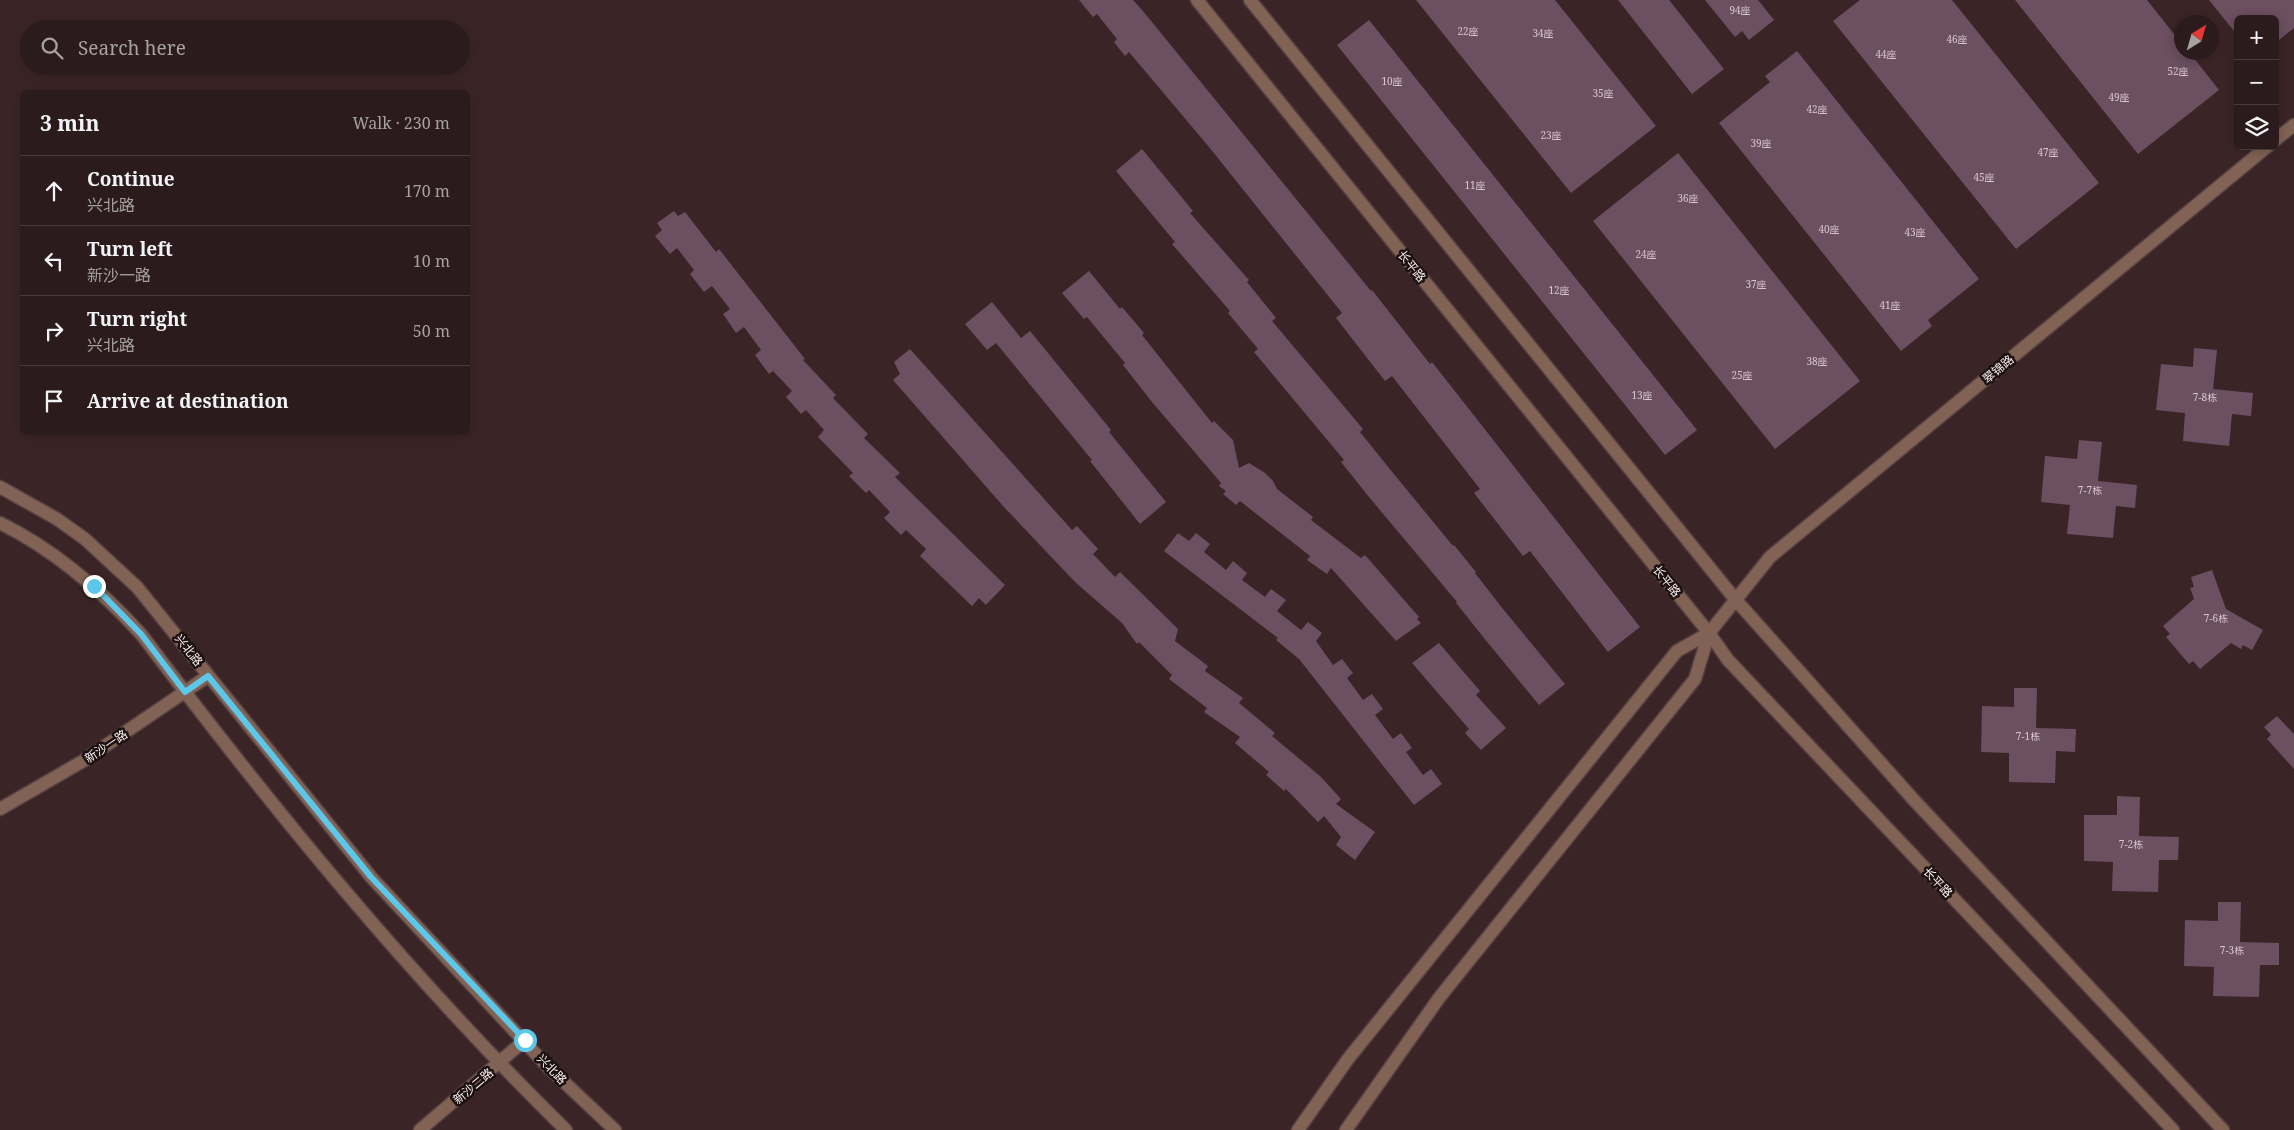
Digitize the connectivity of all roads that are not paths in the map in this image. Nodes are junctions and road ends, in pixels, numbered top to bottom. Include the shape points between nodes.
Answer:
1 (1197, 0) edge
2 (1250, 0) edge
3 (2294, 125) edge
4 (2279, 137) edge
5 (2263, 150) edge
6 (0, 487) edge
7 (0, 523) edge
8 (1735, 599) junction
9 (1709, 633) junction
10 (208, 676) junction
11 (185, 692) junction
12 (0, 810) edge
13 (525, 1040) junction
14 (499, 1064) junction
15 (420, 1130) edge
16 (566, 1130) edge
17 (615, 1130) edge
18 (1298, 1130) edge
19 (1346, 1130) edge
20 (2173, 1130) edge
21 (2223, 1130) edge

1 - 9 street, 长平路
2 - 8 street
3 - 4 street
5 - 8 street, 翠锦路 via 1770,557
6 - 10 street, 兴北路 via 57,519 112,562 160,613
7 - 11 street via 41,546 94,586 141,634
8 - 9 street, 翠锦路
8 - 21 street via 1913,799
9 - 18 street via 1677,651 1348,1059
9 - 19 street via 1695,679 1439,998
9 - 20 street, 长平路 via 1728,660
10 - 11 street, 新沙一路
10 - 13 street, 兴北路 via 371,877
11 - 12 street, 新沙一路 via 83,761
11 - 14 street via 354,904
13 - 14 street, 新沙二路
13 - 17 street, 兴北路 via 547,1066
14 - 15 street, 新沙二路
14 - 16 street

